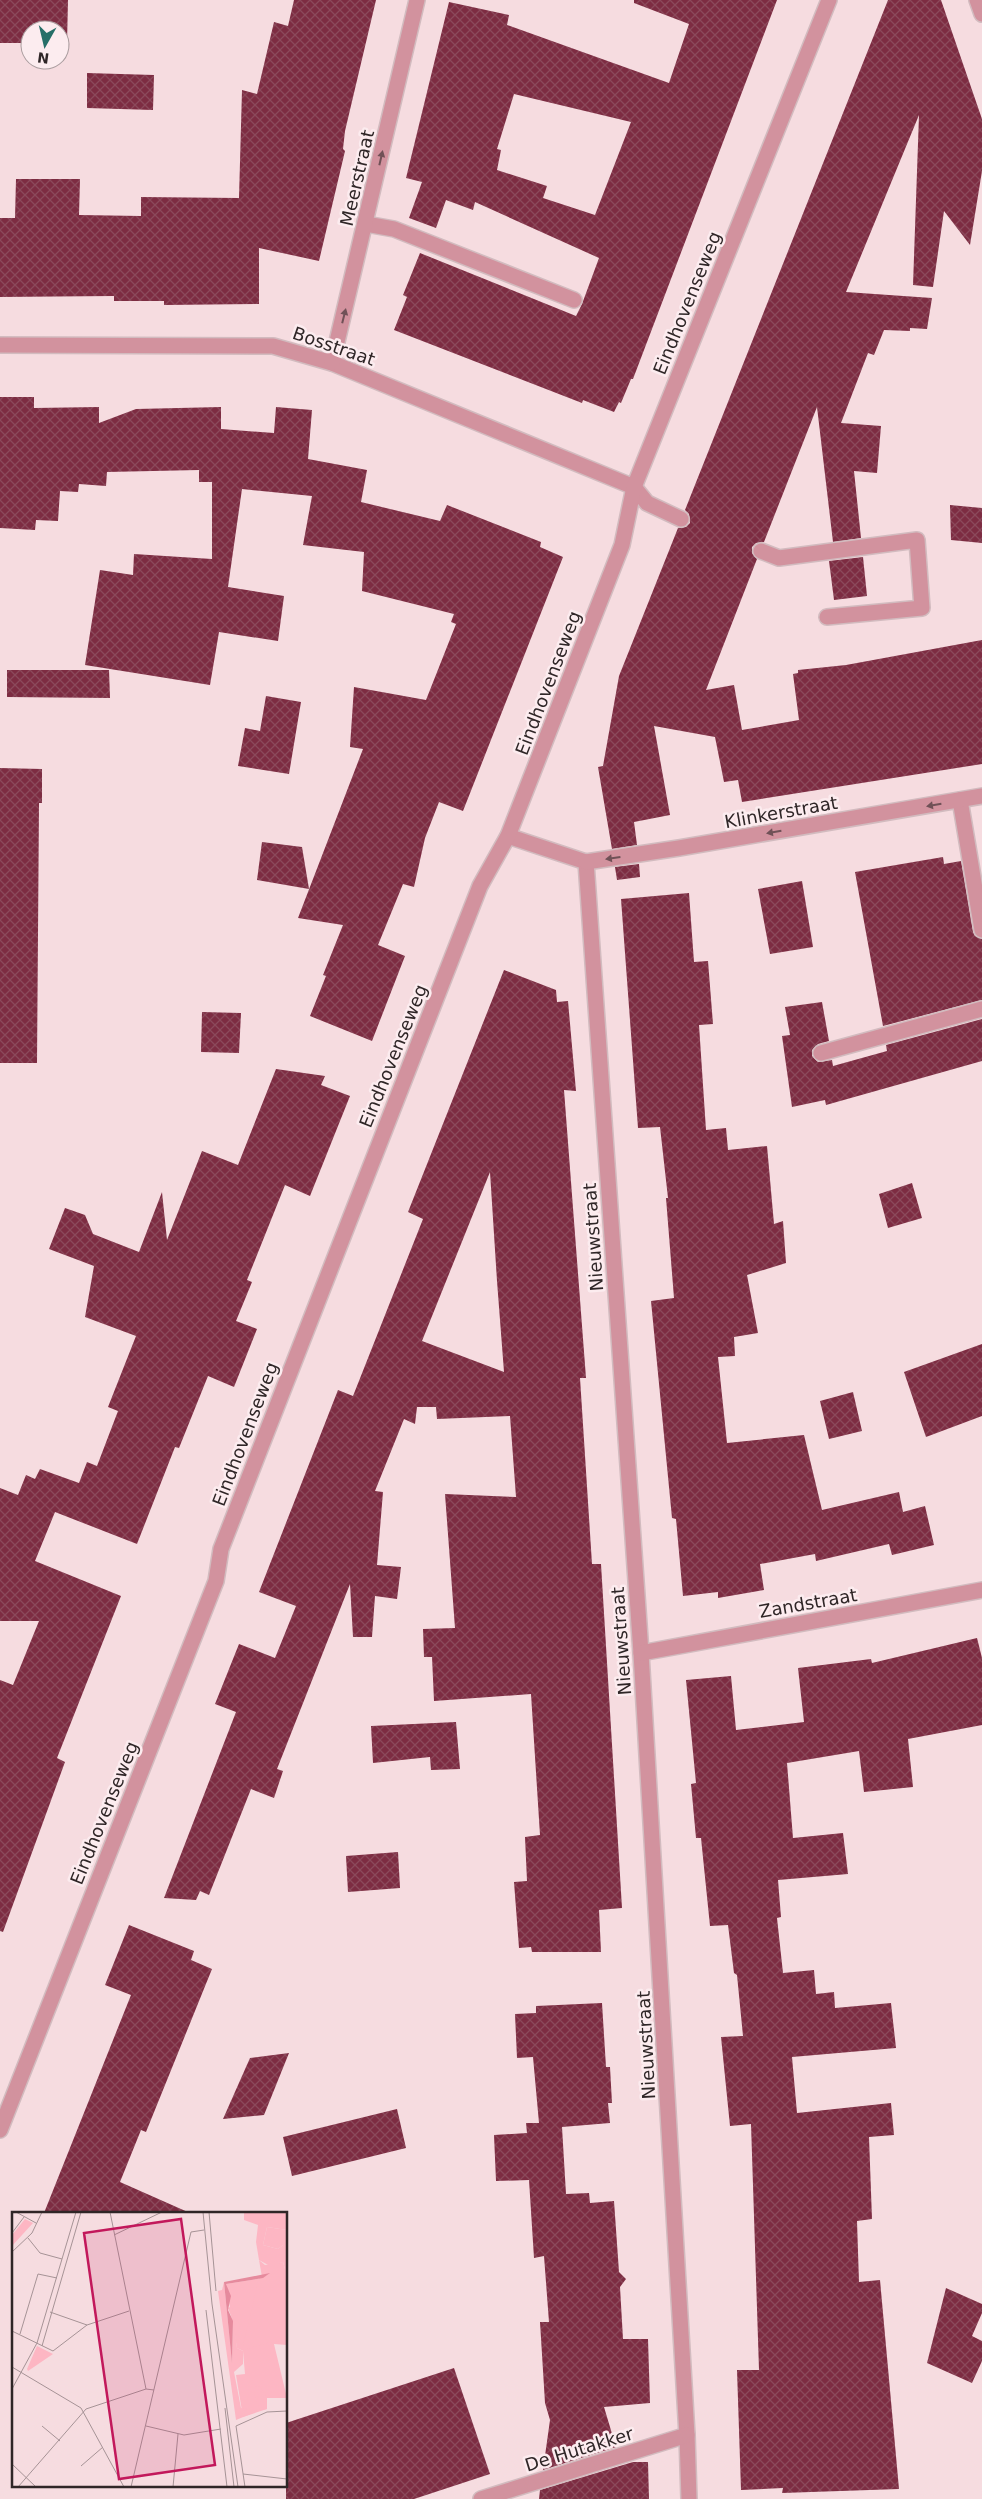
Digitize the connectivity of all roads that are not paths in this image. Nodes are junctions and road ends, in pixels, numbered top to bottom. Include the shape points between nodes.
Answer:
1 (417, 0) edge
2 (829, 0) edge
3 (977, 0) edge
4 (982, 14) edge
5 (366, 224) junction
6 (574, 300) dead end
7 (0, 345) edge
8 (332, 363) junction
9 (634, 487) junction
10 (682, 519) dead end
11 (761, 551) dead end
12 (827, 617) dead end
13 (982, 796) edge
14 (960, 800) junction
15 (508, 836) junction
16 (586, 862) junction
17 (982, 930) edge
18 (982, 1009) edge
19 (821, 1053) dead end
20 (982, 1590) edge
21 (641, 1653) junction
22 (0, 2130) edge
23 (687, 2435) junction
24 (481, 2499) edge
25 (688, 2499) edge

5 -> 1 street, Meerstraat
2 - 9 street, Eindhovenseweg
3 - 4 street
5 - 6 street via 394,229
8 -> 5 street, Meerstraat
7 - 8 street, Bosstraat via 273,346
8 - 9 street, Bosstraat
9 - 10 street via 647,503
9 - 15 street, Eindhovenseweg via 622,545
11 - 12 street via 779,558 917,540 922,608
13 - 14 street, Klinkerstraat
14 -> 16 street, Klinkerstraat
14 - 17 street
15 - 16 street
15 - 22 street, Eindhovenseweg via 480,886 314,1307 221,1549 216,1581
16 - 21 street, Nieuwstraat
18 - 19 street
20 - 21 street, Zandstraat
21 - 23 street, Nieuwstraat
23 - 24 street, De Hutakker
23 - 25 street, Nieuwstraat

